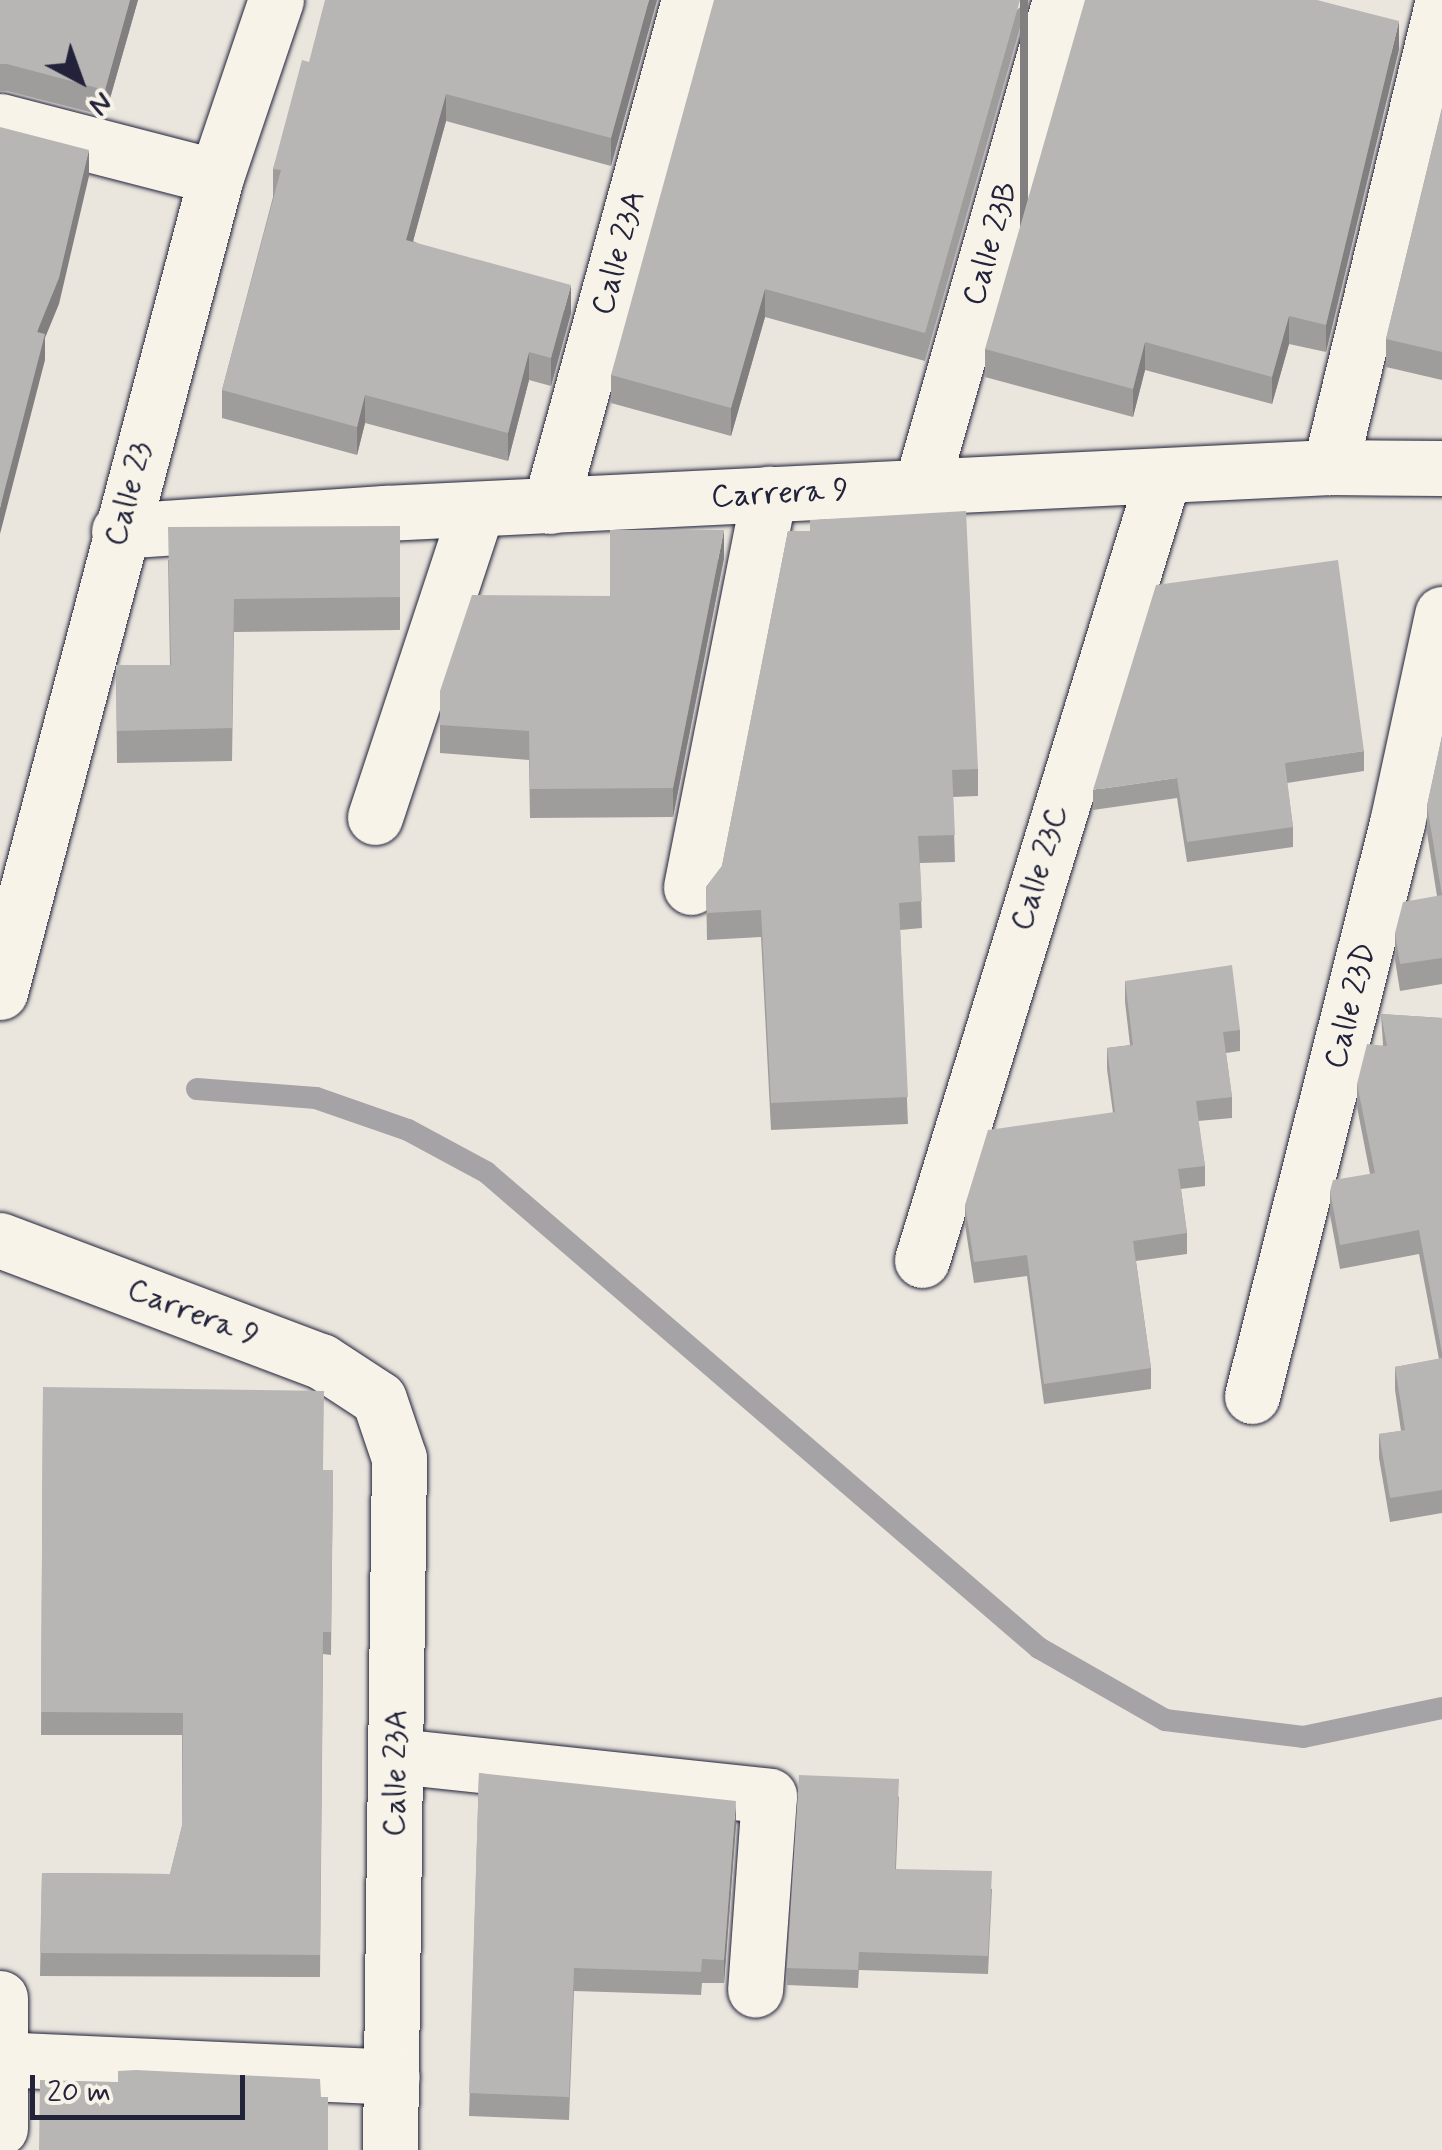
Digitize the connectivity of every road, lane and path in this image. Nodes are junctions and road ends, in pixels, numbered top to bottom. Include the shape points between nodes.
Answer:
1 (276, 0) edge
2 (688, 0) edge
3 (1060, 0) edge
4 (1442, 3) edge
5 (0, 122) edge
6 (216, 177) junction
7 (1330, 467) junction
8 (1442, 468) edge
9 (1163, 477) junction
10 (921, 487) junction
11 (769, 494) junction
12 (550, 506) junction
13 (476, 509) junction
14 (119, 531) junction
15 (1442, 614) edge
16 (375, 816) dead end
17 (692, 887) dead end
18 (0, 992) edge
19 (0, 1240) edge
20 (922, 1260) dead end
21 (1252, 1396) dead end
22 (379, 1399) joint
23 (397, 1756) junction
24 (755, 1989) dead end
25 (0, 1998) edge
26 (1, 2060) edge
27 (392, 2077) junction
28 (0, 2128) edge
29 (390, 2150) edge

1 - 6 street, Calle 23
2 - 12 street, Calle 23A
3 - 10 street, Calle 23B
4 - 7 street
5 - 6 street
6 - 14 street, Calle 23
7 - 8 street, Carrera 9
7 - 9 street, Carrera 9
9 - 10 street, Carrera 9
9 - 20 street, Calle 23C
10 - 11 street, Carrera 9
11 - 12 street, Carrera 9
11 - 17 street
12 - 13 street, Carrera 9
13 - 14 street, Carrera 9
13 - 16 street
14 - 18 street, Calle 23
15 - 21 street, Calle 23D via 1397,823
19 - 22 street, Carrera 9 via 321,1361
22 - 23 street, Calle 23A via 400,1458
23 - 24 street via 768,1796
23 - 27 street, Calle 23A
25 - 26 street
26 - 27 street
26 - 28 street
27 - 29 street, Calle 23A

